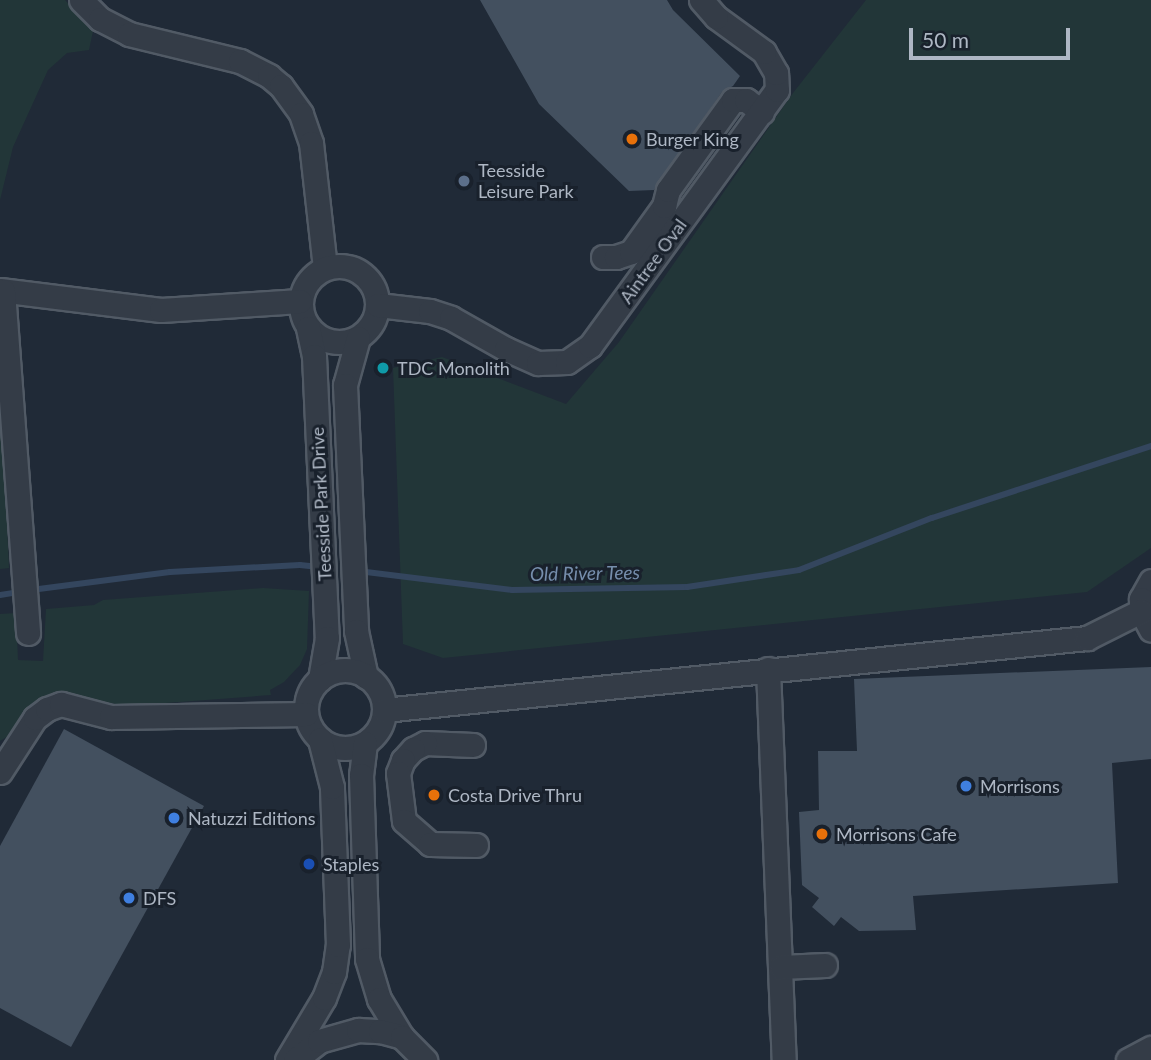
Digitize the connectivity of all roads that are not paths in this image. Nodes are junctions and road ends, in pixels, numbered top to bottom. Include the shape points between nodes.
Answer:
1 (81, 0) edge
2 (701, 0) edge
3 (765, 108) junction
4 (603, 257) dead end
5 (325, 267) junction
6 (1, 290) edge
7 (300, 301) junction
8 (378, 305) junction
9 (308, 328) junction
10 (358, 338) junction
11 (1151, 581) edge
12 (1146, 621) edge
13 (29, 633) dead end
14 (768, 669) junction
15 (366, 677) junction
16 (320, 680) junction
17 (384, 710) junction
18 (306, 714) junction
19 (320, 740) junction
20 (365, 743) junction
21 (472, 745) dead end
22 (0, 772) edge
23 (476, 845) dead end
24 (825, 965) dead end
25 (781, 967) junction
26 (402, 1037) junction
27 (1151, 1048) edge
28 (428, 1058) edge
29 (287, 1060) edge
30 (295, 1060) edge
31 (784, 1060) edge
32 (1128, 1060) edge
33 (1145, 1060) edge

1 - 5 street via 100,19 130,34 240,61 281,86 302,114 311,143
2 - 3 street, Aintree Oval via 772,62 777,90
3 - 4 street via 733,100 668,190 664,206 631,252
3 - 8 street, Aintree Oval via 590,346 567,362 538,363 451,318
5 - 7 street via 304,287
5 - 8 street via 355,268 368,277
6 - 7 street via 161,310
6 - 13 street
7 - 9 street
8 - 10 street via 375,318
9 - 10 street via 323,339 341,343
9 - 16 street, Teesside Park Drive via 314,356 327,638
10 - 15 street, Teesside Park Drive via 345,385 356,631
11 - 12 street via 1141,599
12 - 14 street via 1087,639
14 - 17 street
14 - 25 street
15 - 16 street via 347,670
15 - 17 street via 379,691
16 - 18 street via 309,695
17 - 20 street via 379,729
18 - 19 street
18 - 22 street via 111,717 61,704 35,719
19 - 20 street via 347,748
19 - 29 street via 332,787 338,945 324,998
20 - 26 street via 367,959 379,999
21 - 23 street via 425,743 403,760 398,774 404,821 430,844
24 - 25 street
25 - 31 street
26 - 28 street
26 - 30 street via 359,1030 319,1041
27 - 32 street
27 - 33 street

